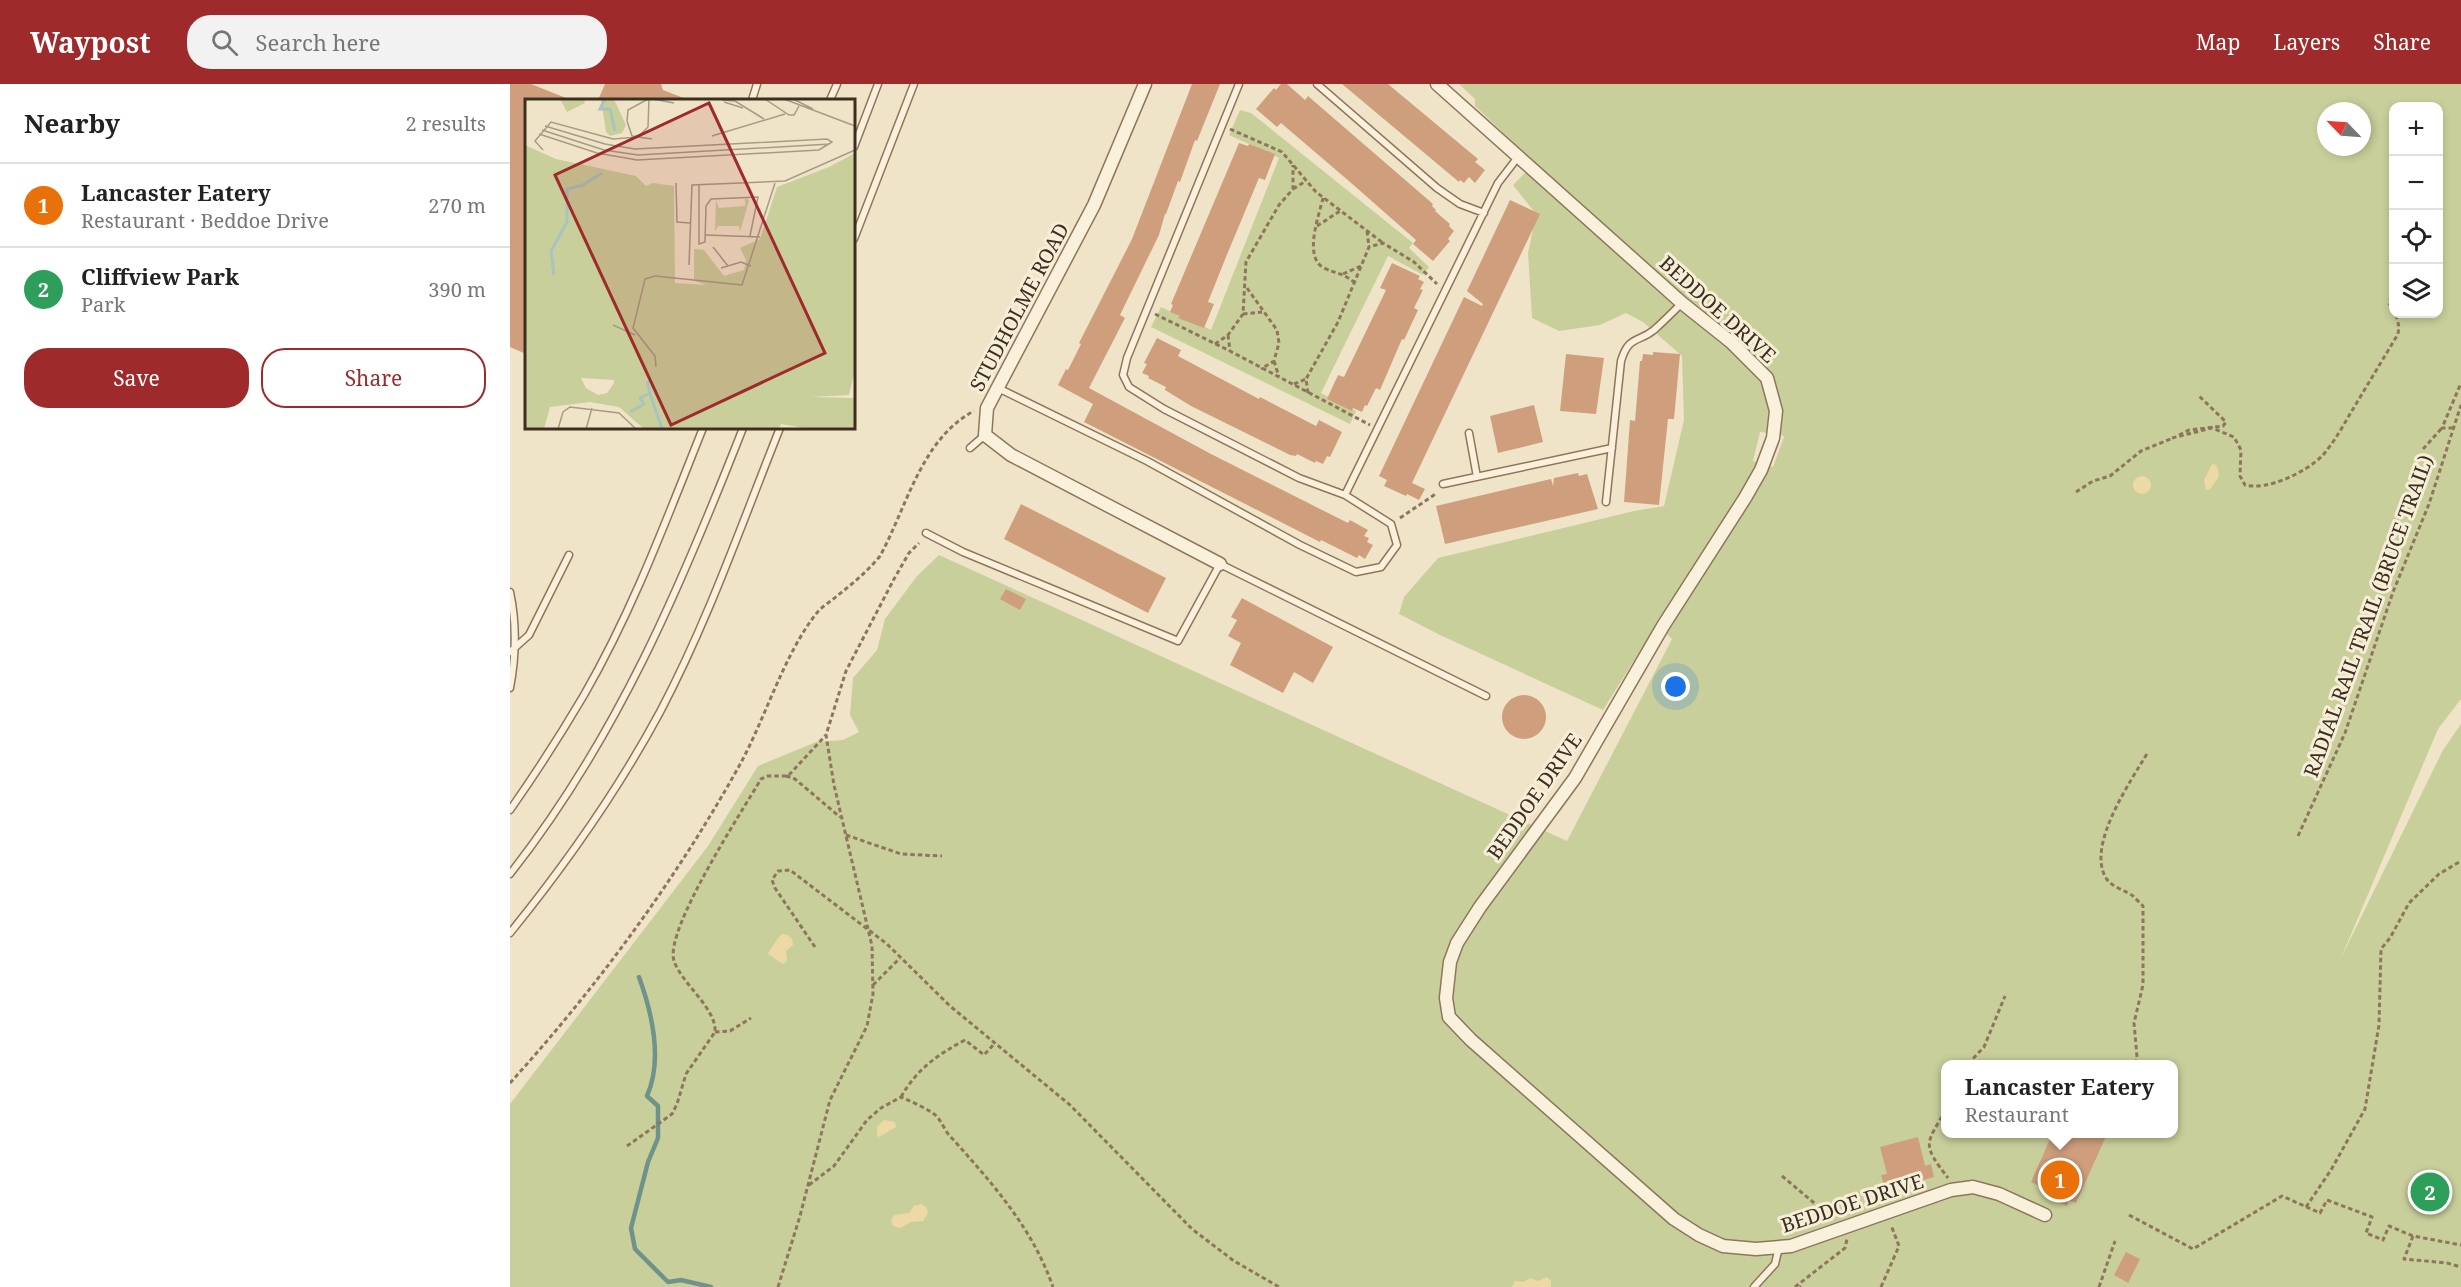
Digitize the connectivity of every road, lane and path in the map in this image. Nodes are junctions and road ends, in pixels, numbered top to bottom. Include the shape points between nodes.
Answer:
1 (757, 84) edge
2 (837, 84) edge
3 (878, 84) edge
4 (914, 84) edge
5 (1145, 84) edge
6 (1239, 84) edge
7 (1317, 84) edge
8 (1437, 84) edge
9 (752, 99) edge
10 (830, 99) edge
11 (1222, 126) junction
12 (855, 144) edge
13 (1518, 157) junction
14 (1293, 165) junction
15 (1306, 181) junction
16 (1293, 189) junction
17 (1323, 198) junction
18 (1340, 211) junction
19 (1484, 213) junction
20 (1317, 226) junction
21 (1367, 231) junction
22 (855, 236) edge
23 (1383, 243) junction
24 (1369, 247) junction
25 (1361, 266) junction
26 (1343, 274) junction
27 (1354, 282) junction
28 (1246, 286) junction
29 (1445, 292) junction
30 (1682, 303) junction
31 (1147, 310) junction
32 (1263, 312) junction
33 (1243, 314) junction
34 (2397, 318) edge
35 (1228, 335) junction
36 (1215, 344) junction
37 (1230, 351) junction
38 (1275, 361) junction
39 (1261, 369) junction
40 (1279, 378) junction
41 (1306, 379) junction
42 (2461, 383) edge
43 (1292, 385) junction
44 (998, 388) junction
45 (1308, 393) junction
46 (2198, 395) dead end
47 (2461, 405) edge
48 (987, 408) junction
49 (2442, 428) junction
50 (2453, 428) junction
51 (703, 429) edge
52 (743, 429) edge
53 (780, 429) edge
54 (1377, 429) junction
55 (1469, 433) dead end
56 (985, 435) junction
57 (2172, 438) dead end
58 (970, 448) dead end
59 (1612, 448) junction
60 (2423, 449) dead end
61 (1478, 477) junction
62 (1443, 484) joint
63 (2076, 492) dead end
64 (1346, 495) junction
65 (1606, 502) dead end
66 (1391, 524) junction
67 (926, 533) dead end
68 (919, 543) dead end
69 (568, 555) dead end
70 (1220, 564) junction
71 (510, 592) edge
72 (512, 650) edge
73 (510, 688) edge
74 (1486, 696) dead end
75 (826, 735) junction
76 (2148, 752) dead end
77 (788, 776) junction
78 (510, 810) edge
79 (842, 818) junction
80 (846, 835) junction
81 (2298, 836) dead end
82 (942, 856) dead end
83 (2461, 861) edge
84 (510, 874) edge
85 (868, 930) junction
86 (510, 933) edge
87 (814, 947) dead end
88 (900, 958) junction
89 (873, 985) junction
90 (2005, 996) dead end
91 (751, 1018) dead end
92 (715, 1032) junction
93 (994, 1043) junction
94 (1972, 1060) edge
95 (2136, 1060) edge
96 (510, 1083) edge
97 (901, 1097) junction
98 (1941, 1118) edge
99 (627, 1146) dead end
100 (1782, 1176) dead end
101 (807, 1186) junction
102 (1957, 1190) junction
103 (2306, 1207) junction
104 (2045, 1215) dead end
105 (2129, 1215) dead end
106 (1890, 1223) dead end
107 (1845, 1227) junction
108 (2413, 1236) junction
109 (2115, 1241) dead end
110 (2461, 1245) edge
111 (1779, 1247) junction
112 (2461, 1267) edge
113 (778, 1287) edge
114 (1053, 1287) edge
115 (1279, 1287) edge
116 (1754, 1287) edge
117 (1799, 1287) edge
118 (1881, 1287) edge
119 (2099, 1287) edge

1 - 9 lane
2 - 10 lane
3 - 12 lane
4 - 22 lane
5 - 44 street, STUDHOLME ROAD via 1094,205
6 - 11 lane
7 - 19 lane via 1437,188 1460,204
8 - 13 street, BEDDOE DRIVE
11 - 14 path via 1282,152
11 - 31 lane
13 - 19 lane via 1498,183
13 - 30 street, BEDDOE DRIVE
14 - 15 path
14 - 16 path
15 - 16 path
15 - 17 path
16 - 28 path via 1279,205 1246,262
17 - 18 path
17 - 20 path
18 - 20 path
18 - 21 path
19 - 29 lane
20 - 26 path via 1312,246 1315,260 1323,268
21 - 23 path
21 - 24 path
23 - 24 path
23 - 29 path via 1414,262
24 - 25 path
25 - 26 path
25 - 27 path
26 - 27 path
27 - 41 path via 1338,322
28 - 32 path
28 - 33 path
29 - 54 lane
30 - 59 lane via 1651,332 1635,339 1624,350
30 - 111 street, BEDDOE DRIVE via 1731,342 1767,378 1776,411 1773,438 1761,470 1663,626 1575,778 1457,943 1450,962 1446,998 1449,1017 1471,1040 1674,1220 1723,1246
31 - 36 path
31 - 64 lane via 1123,375 1129,387 1299,478
32 - 33 path
32 - 38 path via 1277,330
33 - 35 path
34 - 57 path via 2398,334 2337,435 2309,466 2255,488 2245,485 2240,476 2241,450 2234,437 2212,428
35 - 36 path
35 - 37 path
36 - 37 path
37 - 39 path
38 - 39 path
38 - 40 path
39 - 40 path
40 - 43 path
41 - 43 path
41 - 45 path
42 - 49 path
43 - 45 path
44 - 48 street, STUDHOLME ROAD
44 - 66 lane via 1147,461 1356,572 1381,567 1392,553 1397,545
45 - 54 path
46 - 63 path via 2226,422 2223,426 2189,430 2142,451 2110,476
47 - 50 path, RADIAL RAIL TRAIL (BRUCE TRAIL)
48 - 56 street, STUDHOLME ROAD
48 - 96 path via 956,420 927,459 880,556 816,613 739,766 674,875 548,1041
49 - 50 path
49 - 60 path
50 - 81 path, RADIAL RAIL TRAIL (BRUCE TRAIL) via 2345,733
51 - 78 lane via 615,636 585,694
52 - 84 lane via 668,612 627,694 575,781
53 - 86 lane via 701,626 660,711 586,833
54 - 64 lane
55 - 61 lane
56 - 58 lane
56 - 70 street via 1042,472
59 - 61 lane
59 - 65 lane
61 - 62 lane
62 - 66 path
64 - 66 lane
67 - 70 lane via 1178,641
68 - 75 path via 894,579 846,671
69 - 72 lane via 529,635
70 - 74 lane
71 - 72 lane via 515,619
72 - 73 lane
75 - 77 path
75 - 79 path
76 - 95 path via 2112,813 2100,864 2107,880 2143,906 2143,986 2134,1023
77 - 79 path
77 - 92 path via 761,779 706,874 674,943 674,960 713,1019
79 - 80 path
80 - 82 path via 902,854
80 - 85 path
83 - 103 path via 2439,873 2409,903 2381,949 2379,1025 2365,1109
85 - 87 path via 790,870 778,870 772,880 775,888
85 - 88 path
85 - 89 path
88 - 89 path
88 - 93 path
89 - 101 path via 867,1026 831,1100
90 - 94 path via 1984,1047
91 - 92 path via 730,1031
92 - 99 path via 686,1074 672,1114
93 - 97 path via 984,1055 965,1040 947,1050 911,1079
93 - 115 path via 1070,1105 1192,1229 1234,1261
97 - 101 path via 867,1120 834,1166
97 - 114 path via 935,1115 987,1176 1026,1228
98 - 102 path via 1928,1147
100 - 107 path
101 - 113 path
102 - 104 street, BEDDOE DRIVE via 1973,1187 1999,1194
102 - 107 street, BEDDOE DRIVE
103 - 105 path via 2282,1196 2193,1248
103 - 108 path via 2320,1214 2327,1200 2372,1217 2366,1233 2383,1240 2389,1226
106 - 118 path via 1899,1246
107 - 111 street, BEDDOE DRIVE
107 - 117 path via 1845,1248
108 - 110 path
108 - 112 path via 2404,1258
109 - 119 path
111 - 116 lane via 1775,1264

